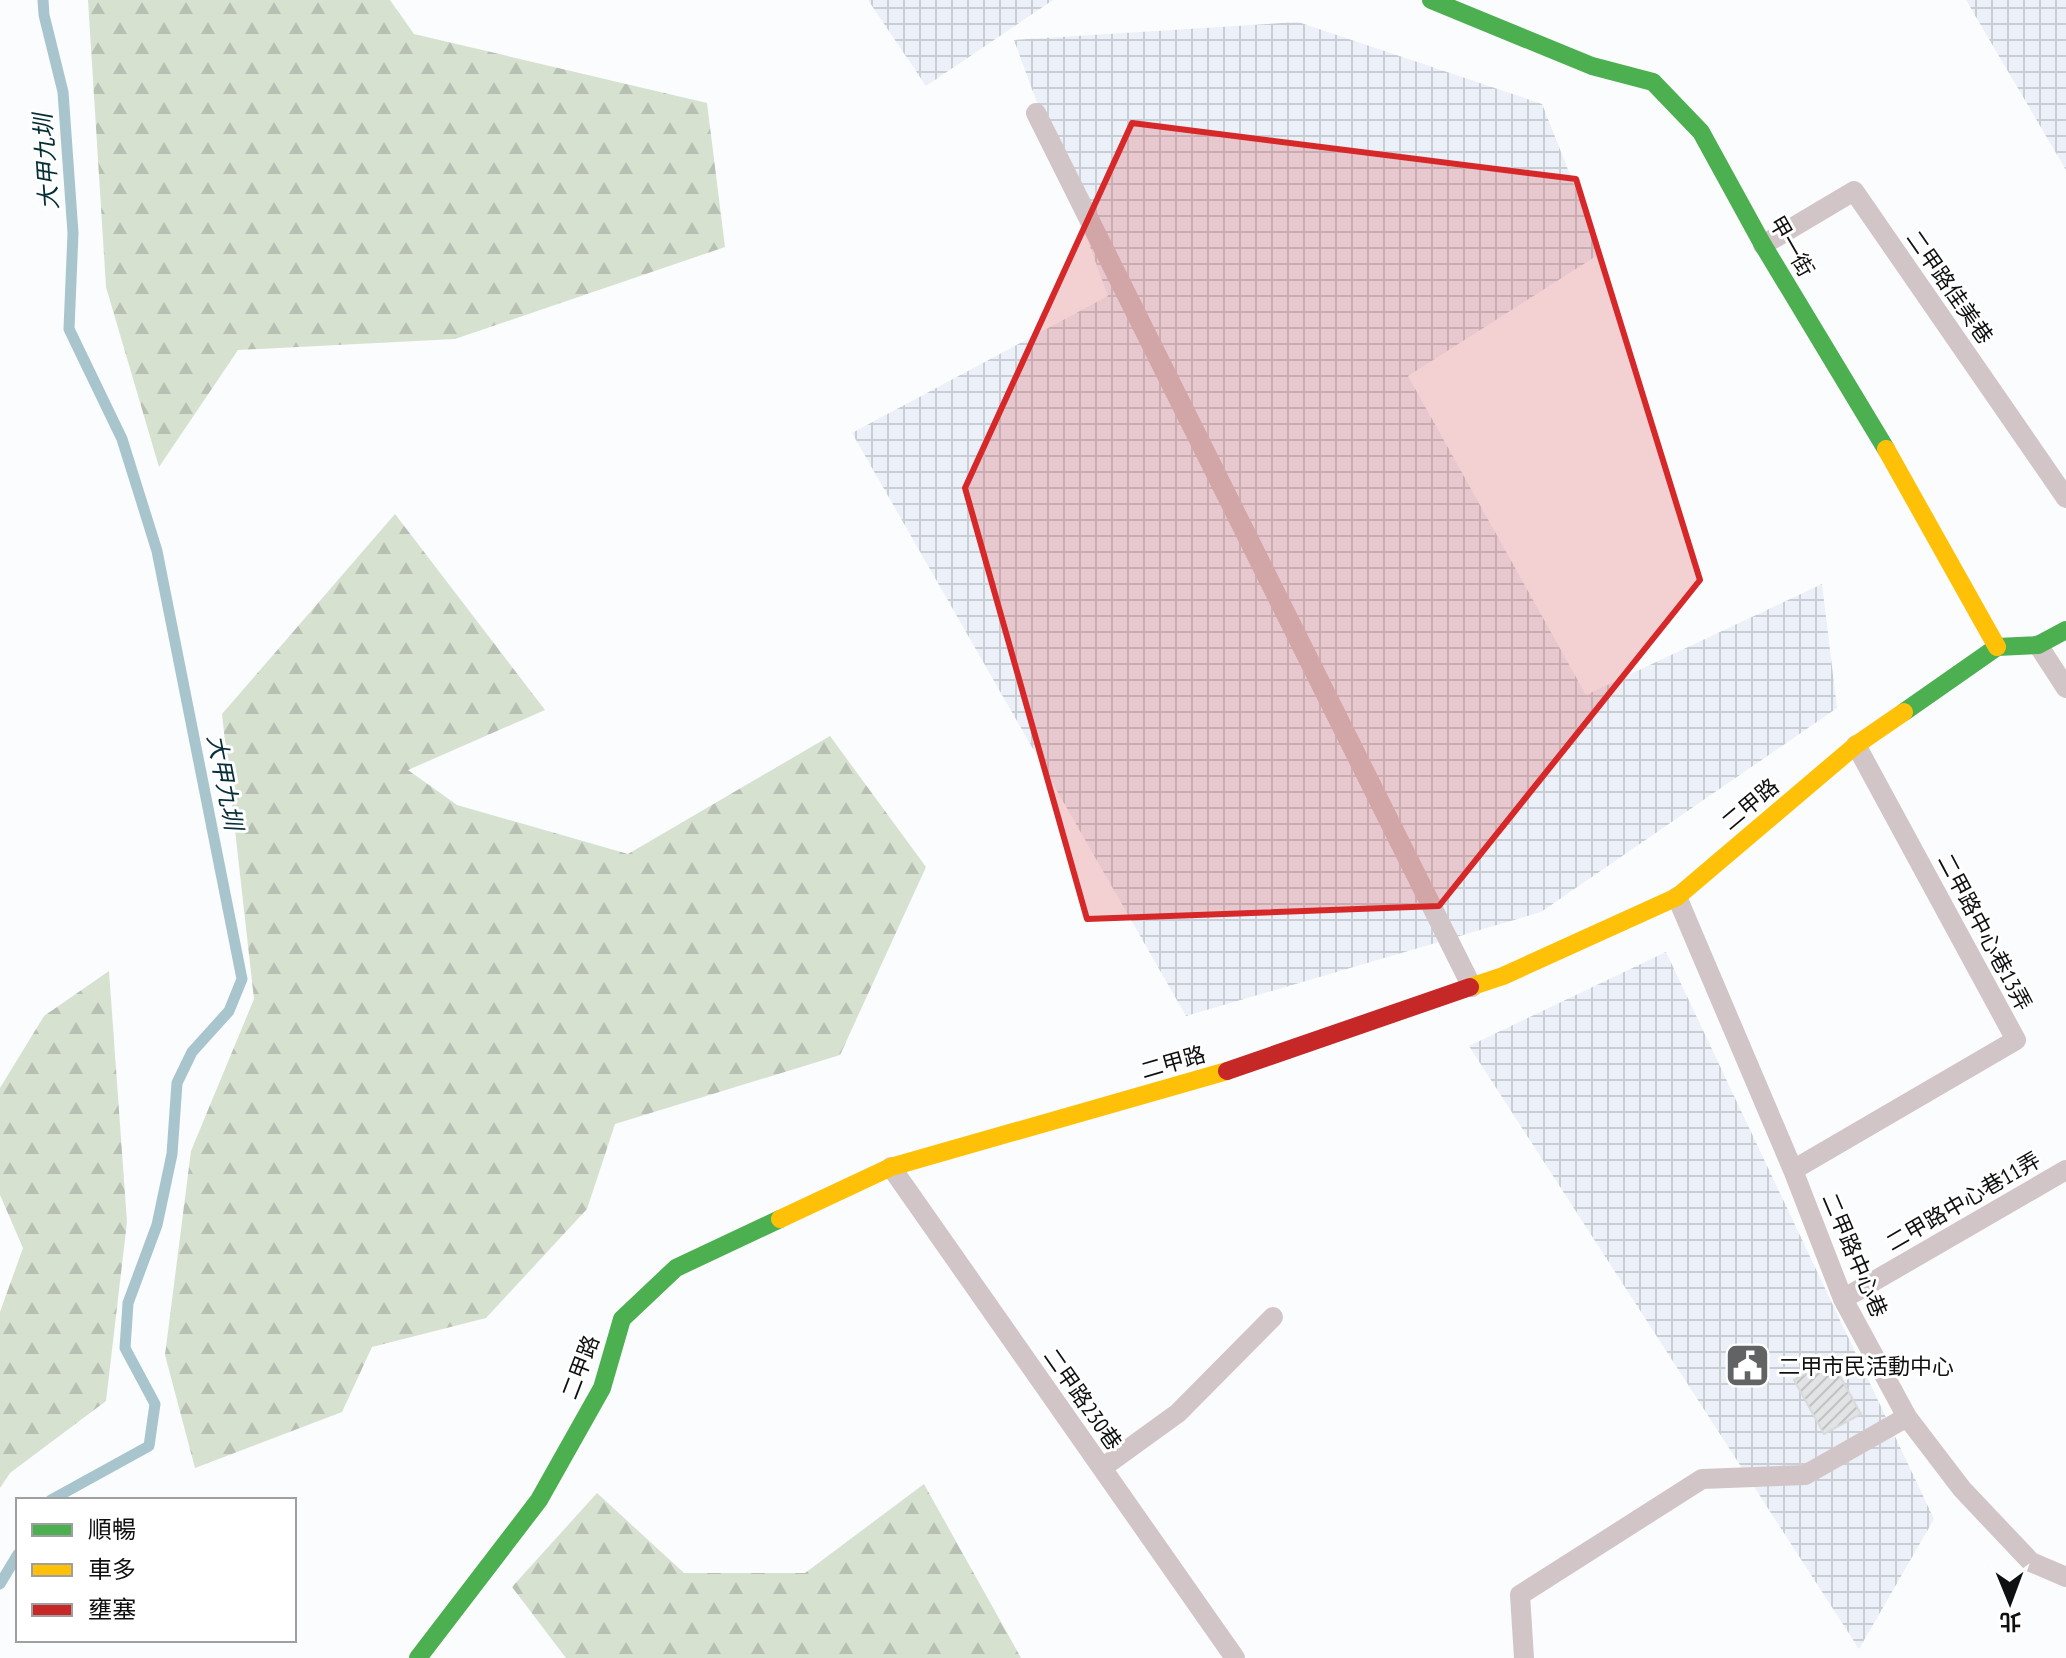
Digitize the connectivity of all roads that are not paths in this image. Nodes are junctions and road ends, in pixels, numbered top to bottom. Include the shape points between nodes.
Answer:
1 (1431, 0) edge
2 (1036, 113) dead end
3 (1763, 245) junction
4 (2066, 498) edge
5 (2066, 630) edge
6 (2038, 645) junction
7 (1997, 647) junction
8 (2066, 688) edge
9 (1856, 745) junction
10 (1677, 897) junction
11 (1472, 987) junction
12 (891, 1167) junction
13 (1793, 1170) junction
14 (2066, 1170) edge
15 (1843, 1299) junction
16 (1273, 1317) dead end
17 (1907, 1417) junction
18 (1102, 1468) junction
19 (2066, 1577) edge
20 (418, 1658) edge
21 (1235, 1658) edge
22 (1524, 1658) edge

1 - 3 street, 甲一街 via 1592,66 1653,82 1701,132
2 - 11 lane
3 - 4 lane, 二甲路佳美巷 via 1854,191
3 - 7 street, 甲一街 via 1916,499
5 - 6 street
6 - 7 street
6 - 8 lane
7 - 9 street, 二甲路
9 - 10 street, 二甲路
9 - 13 lane, 二甲路中心巷13弄 via 2016,1040
10 - 11 street, 二甲路
10 - 13 lane, 二甲路中心巷
11 - 12 street, 二甲路 via 1238,1068
12 - 18 lane, 二甲路230巷
12 - 20 street, 二甲路 via 676,1268 622,1319 602,1388 539,1500
13 - 15 lane, 二甲路中心巷
14 - 15 lane, 二甲路中心巷11弄
15 - 17 lane, 二甲路中心巷
16 - 18 lane via 1178,1413
17 - 19 lane, 二甲路中心巷 via 1962,1489 2031,1562
17 - 22 lane via 1805,1475 1702,1479 1520,1595
18 - 21 lane, 二甲路230巷

